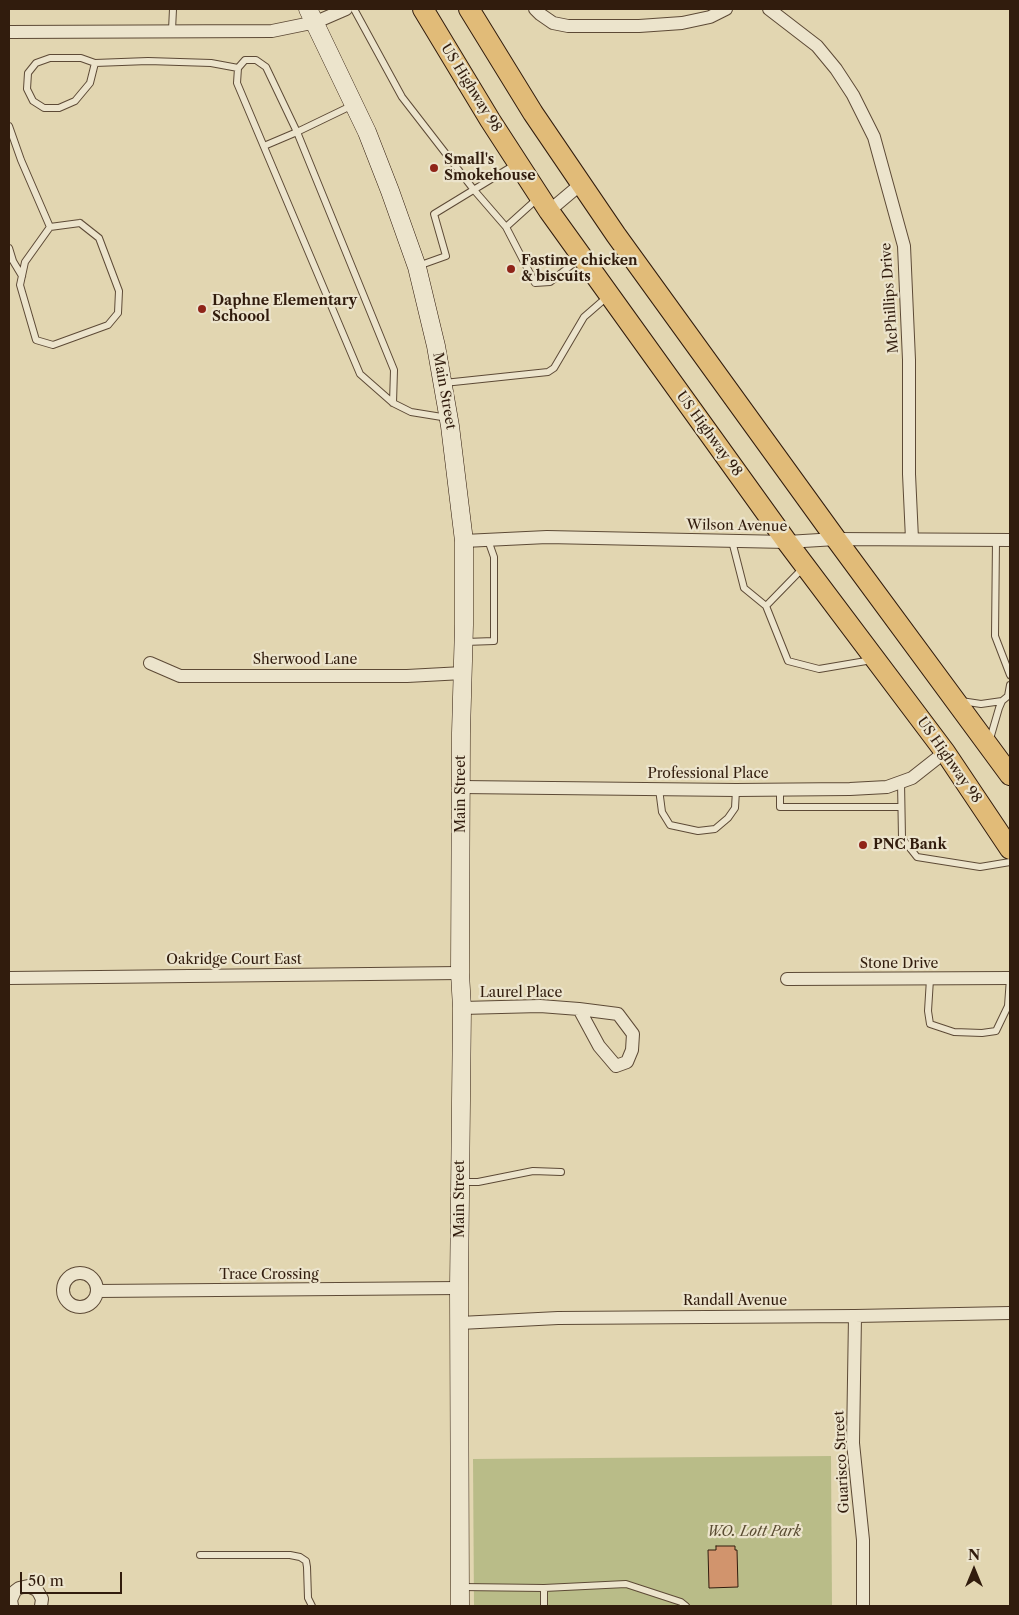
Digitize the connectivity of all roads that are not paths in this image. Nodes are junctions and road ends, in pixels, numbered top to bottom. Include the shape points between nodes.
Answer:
1 (173, 9) edge
2 (346, 9) edge
3 (354, 9) edge
4 (423, 9) edge
5 (469, 9) edge
6 (535, 9) edge
7 (726, 9) edge
8 (769, 9) edge
9 (312, 16) edge
10 (172, 30) junction
11 (9, 32) edge
12 (96, 63) junction
13 (238, 68) junction
14 (354, 104) junction
15 (9, 126) edge
16 (297, 132) junction
17 (264, 146) junction
18 (518, 163) junction
19 (580, 184) junction
20 (474, 190) junction
21 (545, 204) junction
22 (50, 227) junction
23 (506, 227) junction
24 (9, 248) edge
25 (582, 257) junction
26 (417, 267) junction
27 (22, 276) junction
28 (609, 295) junction
29 (442, 383) junction
30 (393, 403) junction
31 (449, 418) junction
32 (836, 539) junction
33 (912, 539) junction
34 (488, 540) junction
35 (996, 540) junction
36 (1010, 540) edge
37 (464, 541) junction
38 (732, 541) junction
39 (787, 542) junction
40 (805, 566) junction
41 (766, 606) junction
42 (464, 642) junction
43 (875, 659) junction
44 (150, 663) dead end
45 (463, 673) junction
46 (1010, 675) edge
47 (1010, 685) edge
48 (956, 700) junction
49 (1002, 701) junction
50 (989, 744) junction
51 (945, 752) junction
52 (1010, 774) edge
53 (902, 782) junction
54 (461, 787) junction
55 (659, 789) junction
56 (780, 789) junction
57 (736, 790) junction
58 (902, 807) junction
59 (1008, 841) edge
60 (1010, 862) edge
61 (460, 973) junction
62 (9, 978) edge
63 (1010, 978) edge
64 (787, 979) dead end
65 (930, 979) junction
66 (462, 1008) junction
67 (579, 1009) junction
68 (561, 1172) dead end
69 (460, 1182) junction
70 (459, 1288) junction
71 (97, 1291) dead end
72 (1010, 1313) edge
73 (855, 1316) junction
74 (460, 1322) junction
75 (200, 1555) dead end
76 (460, 1587) junction
77 (544, 1588) junction
78 (11, 1602) edge
79 (41, 1606) edge
80 (312, 1606) edge
81 (460, 1606) edge
82 (544, 1606) edge
83 (686, 1606) edge
84 (863, 1606) edge

1 - 10 lane
2 - 9 street
3 - 20 lane via 402,97
4 - 18 main road, US Highway 98
5 - 19 main road
6 - 7 street via 553,23 568,26 682,24
8 - 33 street, McPhillips Drive via 817,46 852,95 874,137 904,246
9 - 10 street via 272,30
9 - 14 main road, Main Street
10 - 11 street
12 - 12 lane via 65,57 36,63 28,74 27,89 33,101 44,108 59,108 75,101 90,83
12 - 13 lane via 211,63
13 - 16 lane via 245,60 256,60 266,67
13 - 17 lane via 237,83
14 - 16 lane
14 - 26 main road, Main Street
15 - 22 lane
16 - 17 lane
16 - 30 lane via 394,370
17 - 30 lane via 360,374
18 - 20 lane
18 - 21 main road, US Highway 98
19 - 21 street
19 - 32 main road
20 - 23 lane
20 - 26 lane via 434,214 446,256
21 - 23 lane
21 - 25 main road, US Highway 98
22 - 27 lane via 25,262
22 - 27 lane via 80,224 99,238 119,291 118,313 108,325 53,345 36,340 20,285
23 - 25 lane via 534,284 550,282
24 - 27 lane
25 - 28 main road, US Highway 98
26 - 29 main road, Main Street
28 - 29 lane via 584,317 554,368 548,372
28 - 39 main road, US Highway 98
29 - 31 main road, Main Street
30 - 31 lane via 411,412
31 - 37 main road, Main Street
32 - 33 street, Wilson Avenue
32 - 39 street, Wilson Avenue
32 - 48 main road
33 - 35 street, Wilson Avenue
34 - 37 street, Wilson Avenue
34 - 38 street, Wilson Avenue via 547,537
34 - 42 lane via 494,558 494,641
35 - 36 street, Wilson Avenue
35 - 46 lane via 995,636
37 - 42 main road, Main Street
38 - 39 street, Wilson Avenue
38 - 41 lane via 744,588
39 - 40 main road, US Highway 98
40 - 41 lane
40 - 43 main road, US Highway 98
41 - 43 lane via 788,661 819,669
42 - 45 main road, Main Street
43 - 51 main road, US Highway 98
44 - 45 street, Sherwood Lane via 180,676
45 - 54 main road, Main Street
47 - 49 lane via 1008,696
48 - 49 lane via 981,704
48 - 50 main road
49 - 50 lane
50 - 52 main road
51 - 53 street, Professional Place
51 - 59 main road, US Highway 98
53 - 56 street, Professional Place via 887,786
53 - 58 lane
54 - 55 street, Professional Place
54 - 61 main road, Main Street
55 - 57 street, Professional Place
55 - 57 lane via 662,812 670,825 698,831 715,829 728,818 735,808
56 - 57 street, Professional Place
56 - 58 lane via 780,807
58 - 60 lane via 902,838 917,857 980,867
61 - 62 street, Oakridge Court East
61 - 66 main road, Main Street
63 - 65 street, Stone Drive
63 - 65 lane via 1008,1006 996,1031 982,1033 954,1032 930,1024
64 - 65 street, Stone Drive
66 - 67 street, Laurel Place via 540,1006
66 - 69 main road, Main Street
67 - 67 street, Laurel Place via 599,1046 616,1066 627,1062 633,1034 618,1014
68 - 69 lane via 533,1171 478,1182
69 - 70 main road, Main Street
70 - 71 street, Trace Crossing
70 - 74 main road, Main Street
72 - 73 street, Randall Avenue
73 - 74 street, Randall Avenue via 558,1318
73 - 84 street, Guarisco Street via 853,1442 862,1540
74 - 76 main road, Main Street
75 - 80 lane via 300,1557 306,1561 308,1598
76 - 77 lane
76 - 81 main road, Main Street
77 - 82 lane
77 - 83 lane via 626,1584
78 - 79 street via 15,1591 28,1586 38,1590

